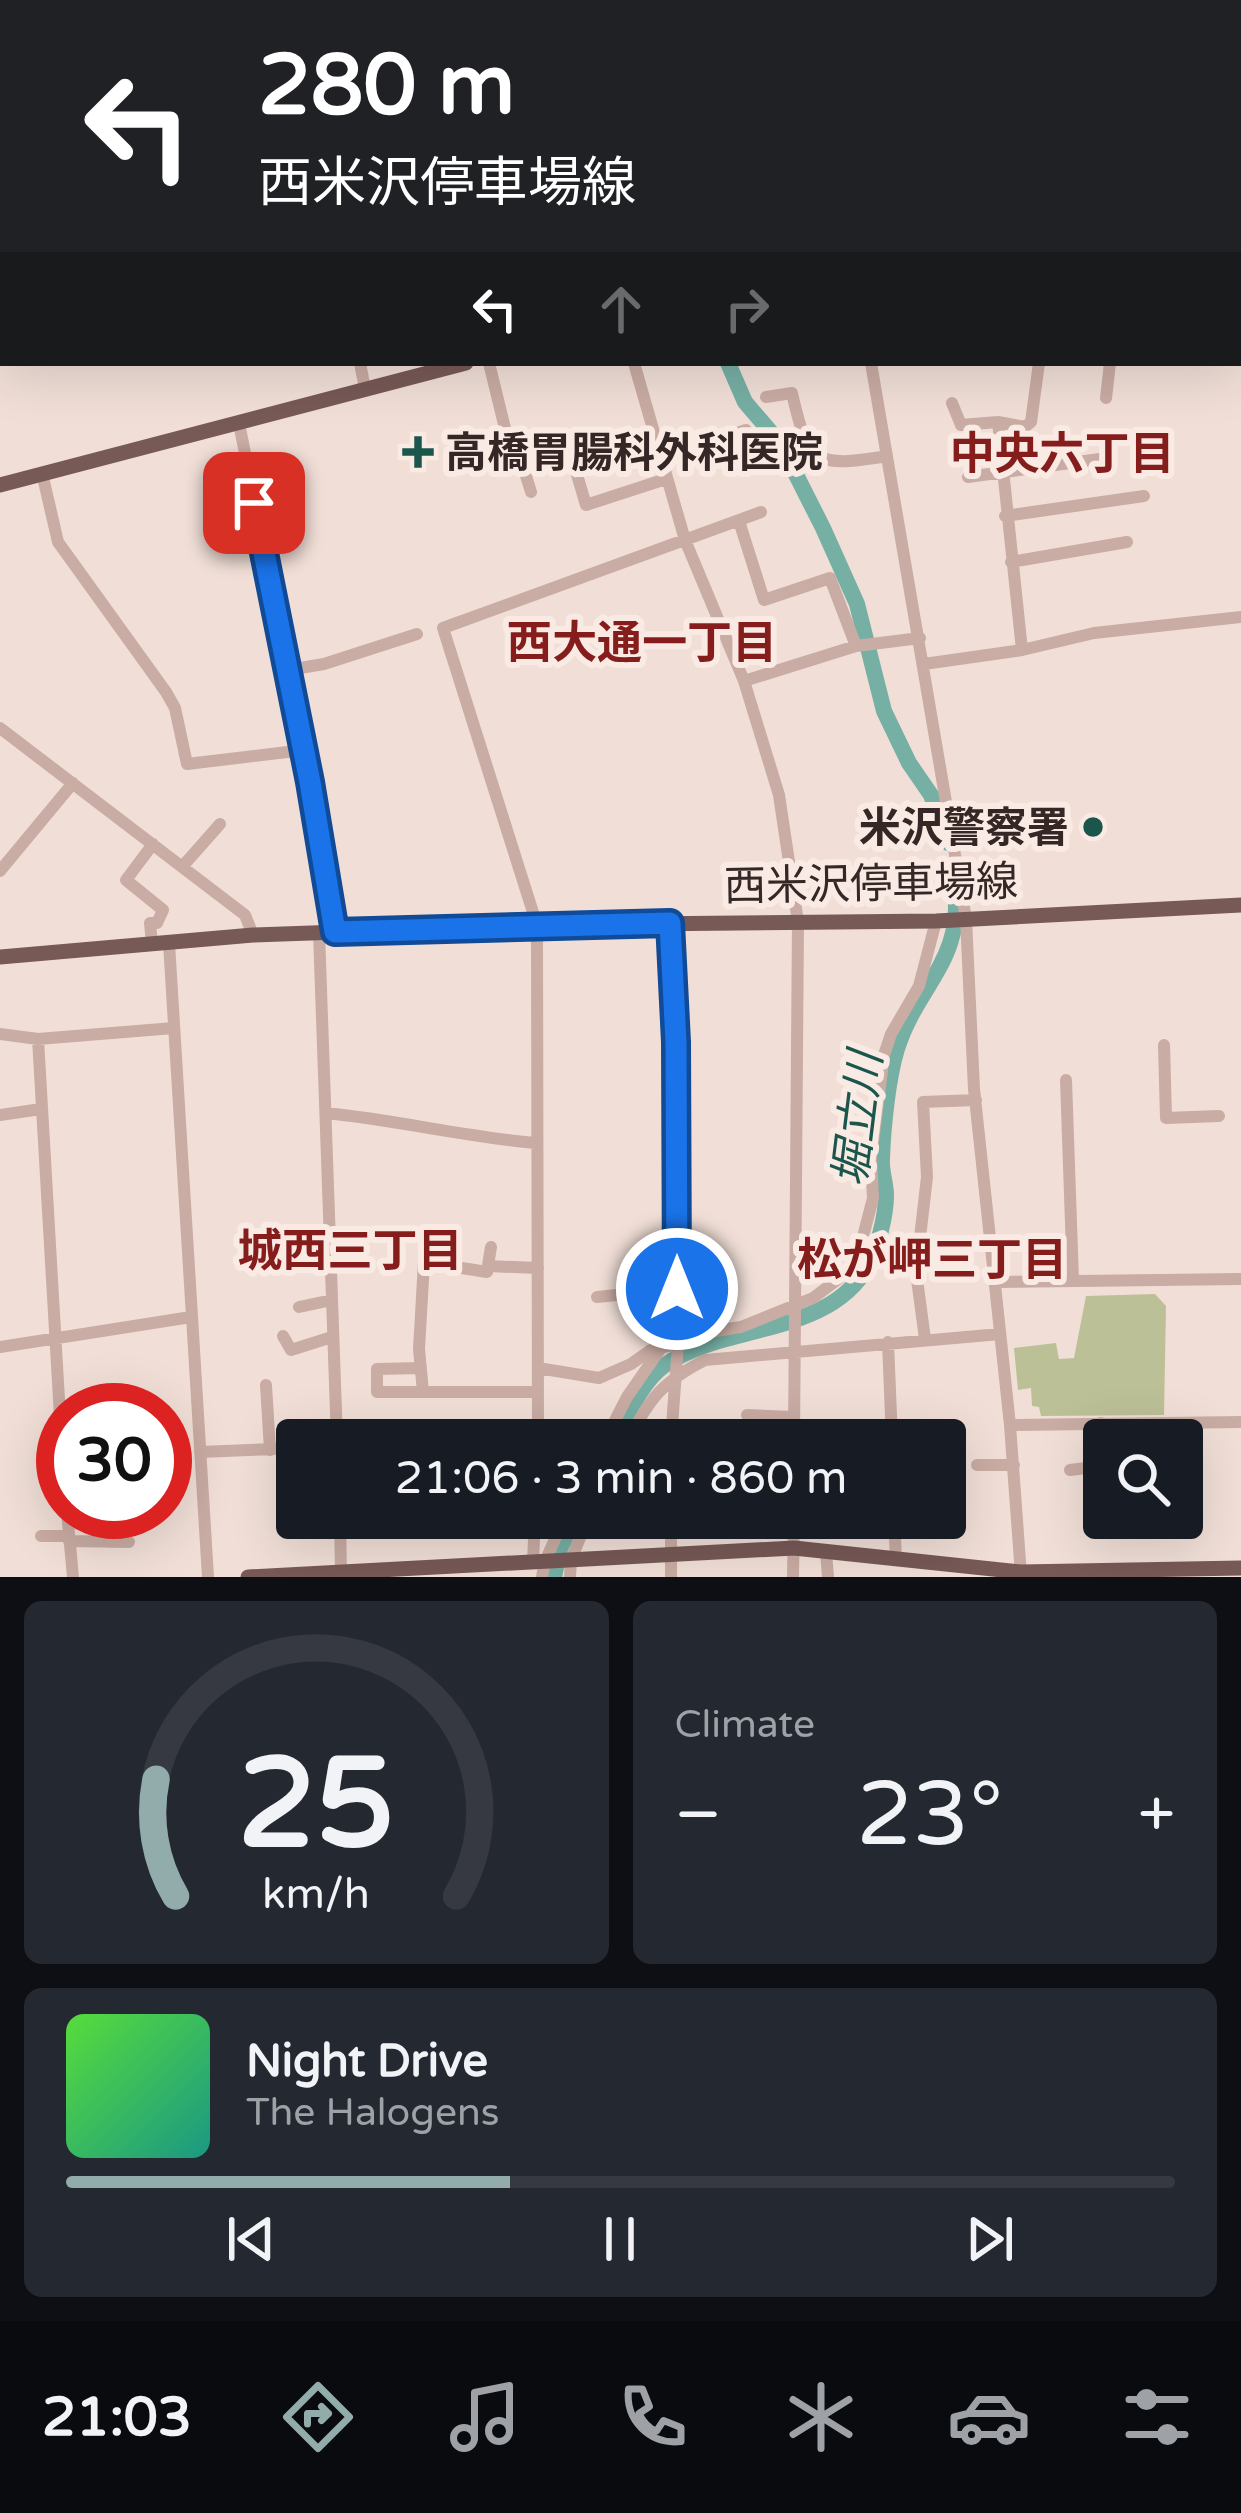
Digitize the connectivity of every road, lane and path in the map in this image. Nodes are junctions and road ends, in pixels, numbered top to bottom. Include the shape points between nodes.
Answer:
1 (361, 366) edge
2 (454, 366) edge
3 (490, 366) edge
4 (635, 366) edge
5 (872, 366) edge
6 (1039, 366) edge
7 (1110, 366) edge
8 (365, 389) junction
9 (766, 397) dead end
10 (1106, 398) dead end
11 (952, 403) dead end
12 (998, 422) junction
13 (239, 424) junction
14 (746, 430) dead end
15 (887, 456) junction
16 (664, 458) junction
17 (1107, 458) dead end
18 (574, 468) dead end
19 (1001, 472) junction
20 (42, 473) junction
21 (968, 477) dead end
22 (666, 479) junction
23 (0, 485) edge
24 (531, 492) dead end
25 (1144, 496) dead end
26 (760, 512) dead end
27 (1006, 516) junction
28 (739, 520) junction
29 (685, 540) junction
30 (1127, 542) dead end
31 (1011, 562) junction
32 (1241, 617) edge
33 (417, 634) dead end
34 (920, 638) junction
35 (856, 646) junction
36 (1022, 650) junction
37 (923, 664) junction
38 (288, 670) junction
39 (743, 681) junction
40 (0, 728) edge
41 (304, 750) junction
42 (74, 783) junction
43 (220, 824) dead end
44 (153, 844) junction
45 (182, 867) junction
46 (0, 872) edge
47 (1241, 905) edge
48 (964, 919) junction
49 (937, 921) junction
50 (798, 922) junction
51 (670, 923) junction
52 (537, 925) junction
53 (327, 932) junction
54 (253, 935) junction
55 (160, 944) junction
56 (0, 957) edge
57 (174, 1028) junction
58 (0, 1034) edge
59 (38, 1039) junction
60 (1164, 1045) dead end
61 (1066, 1080) dead end
62 (976, 1100) junction
63 (41, 1109) junction
64 (326, 1113) junction
65 (0, 1114) edge
66 (1219, 1116) dead end
67 (536, 1143) junction
68 (424, 1234) dead end
69 (491, 1247) dead end
70 (424, 1262) junction
71 (488, 1265) junction
72 (538, 1268) junction
73 (1241, 1279) edge
74 (1073, 1280) junction
75 (996, 1282) junction
76 (677, 1289) junction
77 (597, 1297) dead end
78 (332, 1300) junction
79 (797, 1306) junction
80 (299, 1307) dead end
81 (191, 1317) junction
82 (1000, 1334) junction
83 (283, 1336) dead end
84 (332, 1337) junction
85 (54, 1339) junction
86 (925, 1340) junction
87 (888, 1342) junction
88 (678, 1343) junction
89 (0, 1347) edge
90 (662, 1348) junction
91 (796, 1350) junction
92 (422, 1367) junction
93 (538, 1368) junction
94 (677, 1375) junction
95 (57, 1383) edge
96 (266, 1385) dead end
97 (423, 1392) junction
98 (538, 1392) junction
99 (747, 1414) dead end
100 (794, 1417) joint
101 (337, 1419) edge
102 (538, 1419) edge
103 (616, 1419) edge
104 (640, 1419) edge
105 (673, 1419) edge
106 (891, 1419) edge
107 (1203, 1422) edge
108 (1241, 1422) edge
109 (1083, 1423) edge
110 (1010, 1425) junction
111 (270, 1450) junction
112 (276, 1450) edge
113 (200, 1452) junction
114 (977, 1465) dead end
115 (1014, 1465) junction
116 (1083, 1468) edge
117 (1070, 1470) dead end
118 (69, 1539) edge
119 (84, 1539) edge
120 (340, 1539) edge
121 (670, 1539) edge
122 (794, 1539) edge
123 (895, 1539) edge
124 (129, 1542) dead end
125 (794, 1548) junction
126 (826, 1552) junction
127 (670, 1555) junction
128 (609, 1557) junction
129 (896, 1559) junction
130 (542, 1566) edge
131 (570, 1566) edge
132 (1241, 1568) edge
133 (475, 1571) edge
134 (341, 1572) junction
135 (965, 1572) edge
136 (1215, 1573) edge
137 (1021, 1574) edge
138 (73, 1577) edge
139 (208, 1577) edge
140 (248, 1577) edge
141 (609, 1577) edge
142 (671, 1577) edge
143 (794, 1577) edge
144 (828, 1577) edge

1 - 8 street
2 - 8 main road
3 - 24 street via 512,458 523,463
4 - 16 street
5 - 15 street
6 - 12 street via 1031,422
7 - 10 street
8 - 13 main road
9 - 15 street via 792,393 802,437 816,457 841,464
11 - 12 street via 961,424
12 - 19 street
13 - 20 main road
13 - 38 street
14 - 16 street
15 - 34 street
16 - 22 street
17 - 19 street
18 - 22 street via 586,505
19 - 21 street
19 - 27 street
20 - 23 main road
20 - 41 street via 58,542 166,692 187,764
22 - 29 street
25 - 27 street
26 - 28 street
27 - 31 street
28 - 29 street
28 - 35 street via 764,600 830,578
29 - 39 street
29 - 52 street via 443,628
30 - 31 street
31 - 36 street
32 - 36 street via 1094,633
33 - 38 street
34 - 35 street
34 - 37 street
35 - 39 street
36 - 37 street
37 - 48 street
38 - 41 street
39 - 50 street via 779,795
40 - 42 street
41 - 53 street
42 - 44 street
42 - 46 street
43 - 45 street
44 - 45 street
44 - 55 street via 127,880 163,910 151,923
45 - 54 street via 245,915
47 - 48 main road, 西米沢停車場線
48 - 49 main road, 西米沢停車場線
48 - 62 street
49 - 50 main road, 西米沢停車場線
49 - 79 street via 919,986 884,1055 862,1249 828,1289
50 - 51 main road, 西米沢停車場線
50 - 79 street
51 - 52 main road, 西米沢停車場線
51 - 76 street
52 - 53 main road, 西米沢停車場線
52 - 67 street
53 - 54 main road, 西米沢停車場線
53 - 64 street
54 - 55 main road, 西米沢停車場線
55 - 56 main road, 西米沢停車場線
55 - 57 street
57 - 59 street
57 - 81 street
58 - 59 street
59 - 63 street
60 - 66 street via 1166,1118
61 - 74 street
62 - 75 street
62 - 86 street via 923,1102 927,1177 916,1273
63 - 65 street
63 - 85 street
64 - 67 street
64 - 78 street
67 - 72 street
68 - 70 street
69 - 71 street
70 - 71 street via 487,1272
70 - 92 street
71 - 72 street
72 - 93 street
73 - 74 street
74 - 75 street
75 - 82 street
76 - 77 street
76 - 88 street
78 - 80 street
78 - 84 street
79 - 88 street
79 - 91 street
81 - 85 street
81 - 113 street
82 - 86 street
82 - 110 street
83 - 84 street via 291,1350
84 - 101 street
85 - 89 street
85 - 95 street
86 - 87 street
87 - 91 street
87 - 106 street
88 - 90 street
88 - 94 street
90 - 93 street via 599,1378
90 - 103 street
91 - 94 street via 705,1360
91 - 100 street
92 - 97 street
92 - 97 street via 377,1369 377,1392
93 - 98 street
94 - 104 street via 656,1390
94 - 105 street
96 - 111 street
97 - 98 street
98 - 102 street
99 - 100 street
107 - 108 street
109 - 110 street
110 - 115 street
111 - 112 street
111 - 113 street
113 - 139 street
114 - 115 street
115 - 137 street
116 - 117 street
118 - 138 street
119 - 124 street
120 - 134 street
121 - 127 street
122 - 125 street
123 - 129 street
125 - 126 main road
125 - 127 main road
125 - 143 street
126 - 129 main road
126 - 144 street
127 - 128 main road
127 - 142 street
128 - 131 main road
128 - 141 street
129 - 135 main road
130 - 131 main road
130 - 133 main road
132 - 136 main road
133 - 134 main road
134 - 140 main road
135 - 137 main road
136 - 137 main road

